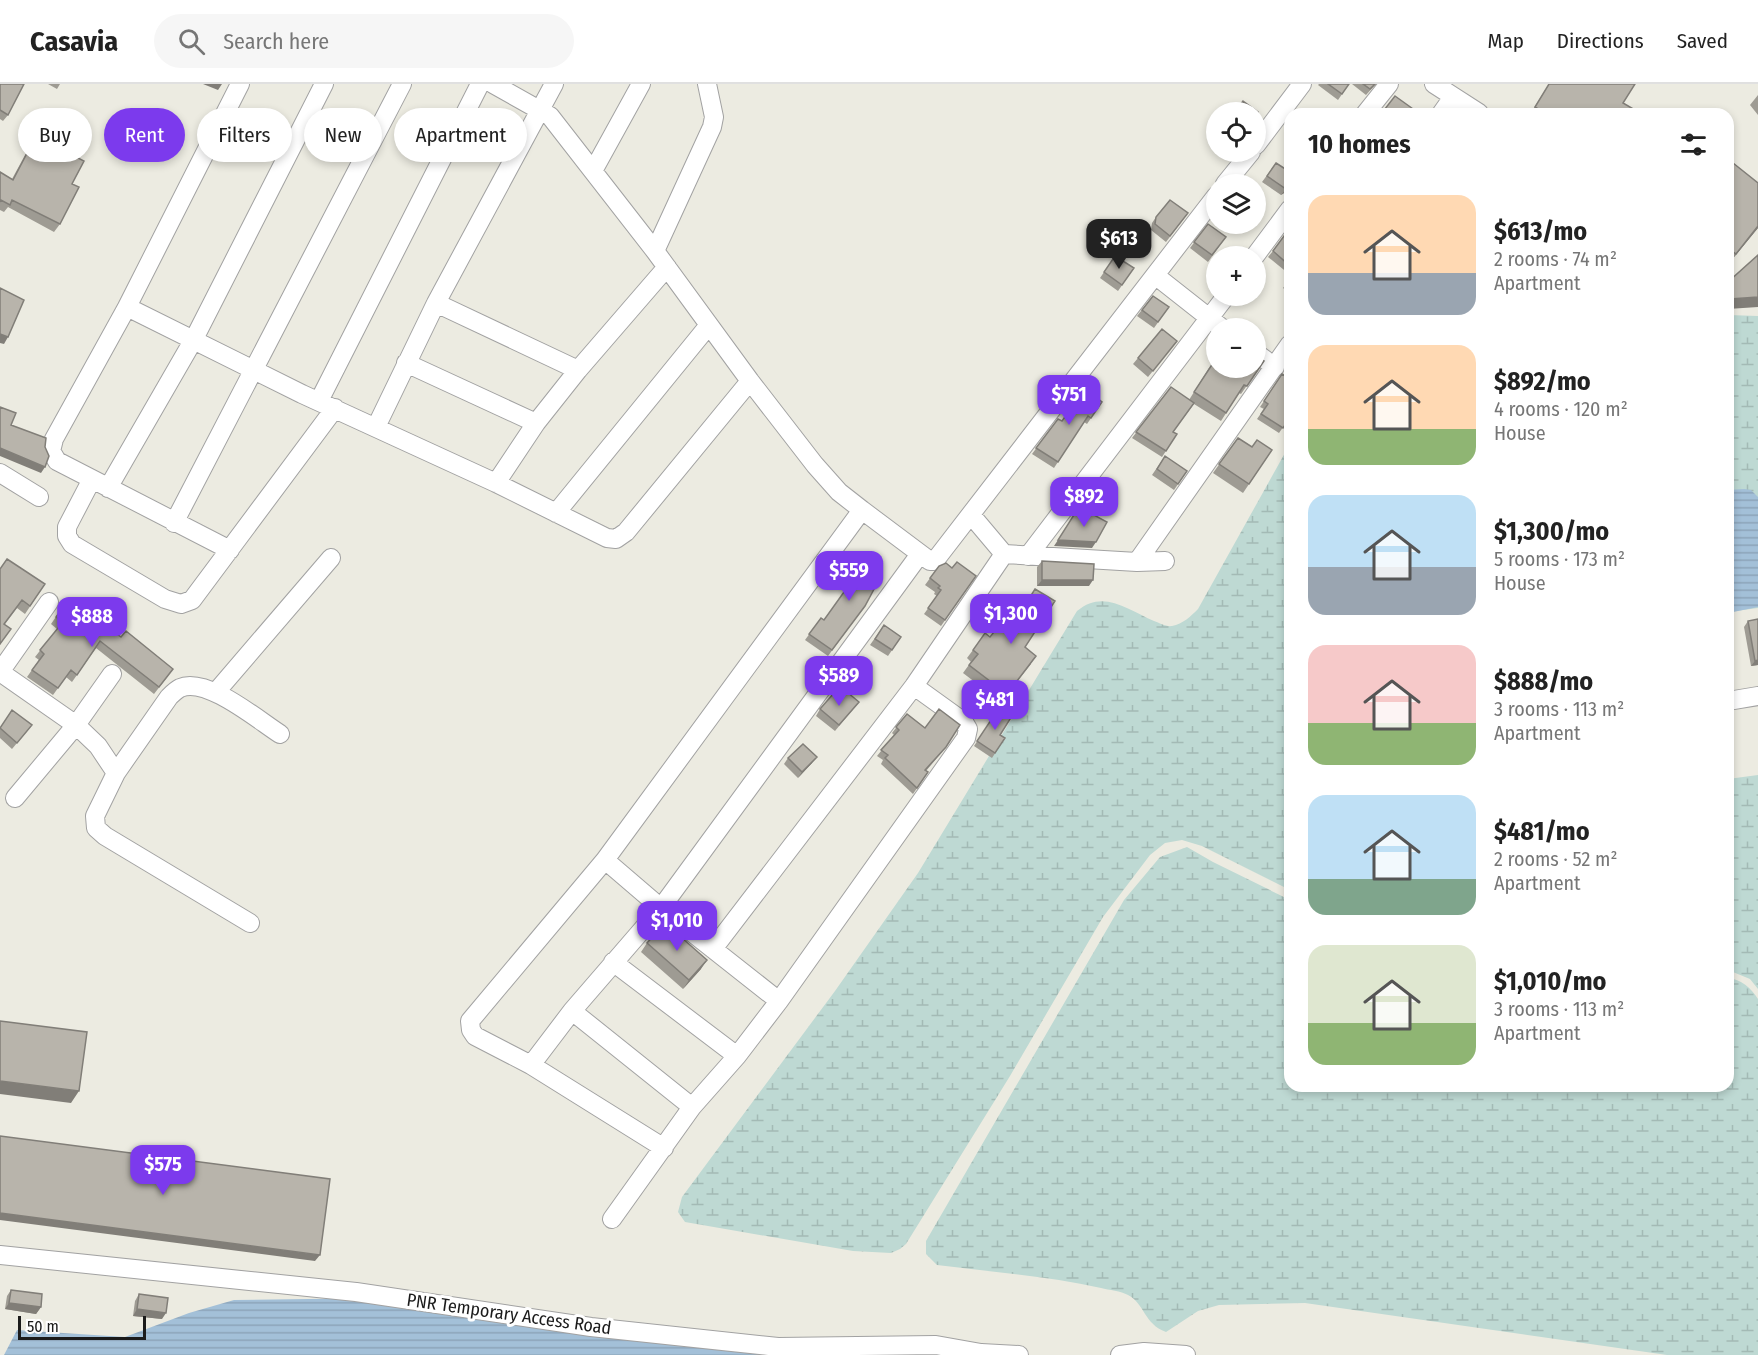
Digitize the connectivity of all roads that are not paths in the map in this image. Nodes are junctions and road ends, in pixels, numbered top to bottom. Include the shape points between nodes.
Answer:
1 (240, 84) edge
2 (324, 84) edge
3 (402, 84) edge
4 (480, 84) edge
5 (493, 84) edge
6 (555, 84) edge
7 (641, 84) edge
8 (707, 84) edge
9 (1302, 84) edge
10 (1389, 84) edge
11 (1434, 84) edge
12 (1453, 97) junction
13 (1370, 108) edge
14 (1445, 108) edge
15 (1471, 108) edge
16 (540, 109) junction
17 (1266, 132) edge
18 (1243, 162) edge
19 (593, 171) junction
20 (1233, 174) edge
21 (1206, 209) edge
22 (1284, 217) edge
23 (1262, 246) edge
24 (655, 251) junction
25 (667, 267) junction
26 (1156, 276) junction
27 (436, 303) junction
28 (127, 307) junction
29 (1208, 318) edge
30 (709, 325) junction
31 (1206, 335) edge
32 (194, 339) junction
33 (1284, 353) edge
34 (1266, 360) edge
35 (406, 363) junction
36 (1275, 367) junction
37 (253, 369) junction
38 (578, 370) junction
39 (750, 381) junction
40 (327, 404) junction
41 (536, 423) junction
42 (376, 427) junction
43 (0, 472) edge
44 (100, 483) junction
45 (496, 483) junction
46 (39, 497) dead end
47 (861, 510) junction
48 (556, 513) junction
49 (972, 516) junction
50 (174, 523) junction
51 (230, 550) junction
52 (920, 554) junction
53 (1004, 554) junction
54 (1028, 556) junction
55 (331, 558) dead end
56 (1164, 561) dead end
57 (1137, 562) junction
58 (49, 602) dead end
59 (0, 672) edge
60 (112, 674) dead end
61 (914, 686) junction
62 (216, 692) junction
63 (1758, 696) edge
64 (1734, 700) edge
65 (76, 724) junction
66 (280, 734) dead end
67 (116, 773) junction
68 (15, 798) dead end
69 (605, 860) junction
70 (660, 908) junction
71 (250, 923) dead end
72 (713, 949) junction
73 (613, 962) junction
74 (779, 1001) junction
75 (572, 1011) junction
76 (737, 1056) junction
77 (531, 1065) junction
78 (692, 1107) junction
79 (664, 1148) junction
80 (612, 1219) dead end
81 (0, 1255) edge
82 (1019, 1355) edge
83 (1120, 1355) edge
84 (1186, 1355) edge

1 - 28 street
2 - 32 street
3 - 37 street
4 - 40 street
5 - 16 street
6 - 16 street
7 - 19 street
8 - 24 street via 714,117 712,127
9 - 17 street
10 - 13 street
11 - 12 street
12 - 14 street
12 - 15 street
16 - 19 street via 550,116
16 - 27 street
18 - 20 street
19 - 24 street
21 - 26 street
22 - 23 street
24 - 25 street
25 - 30 street
25 - 38 street
26 - 29 street
26 - 49 street
27 - 35 street
27 - 38 street
28 - 32 street
28 - 44 street via 51,451 57,461
30 - 39 street
30 - 48 street
31 - 54 street
32 - 37 street
32 - 44 street
33 - 36 street
34 - 36 street
35 - 41 street
35 - 42 street
36 - 57 street
37 - 40 street
37 - 50 street
38 - 41 street
39 - 47 street via 815,465
39 - 48 street via 626,532 616,539
40 - 42 street
40 - 51 street
41 - 45 street
42 - 45 street
43 - 46 street
44 - 50 street
44 - 51 street via 67,527 67,536 72,544 165,599 181,604 192,600
45 - 48 street
47 - 52 street
47 - 69 street
49 - 52 street via 933,561
49 - 53 street
50 - 51 street
52 - 70 street
53 - 54 street
53 - 61 street
54 - 57 street
55 - 62 street
56 - 57 street
58 - 59 street
59 - 65 street
60 - 65 street
61 - 72 street
61 - 74 street via 964,722 968,729 966,738
62 - 66 street
62 - 67 street via 196,686 180,688 169,697
63 - 64 street
65 - 67 street via 98,746
65 - 68 street
67 - 71 street via 95,816 96,828
69 - 70 street
69 - 77 street via 470,1021 475,1036
70 - 72 street
70 - 73 street
72 - 74 street
73 - 75 street
73 - 76 street
74 - 76 street
75 - 77 street
75 - 78 street
76 - 78 street
77 - 79 street
78 - 79 street
79 - 80 street
81 - 82 street, PNR Temporary Access Road via 356,1292 591,1327 778,1347 936,1345
83 - 84 street

